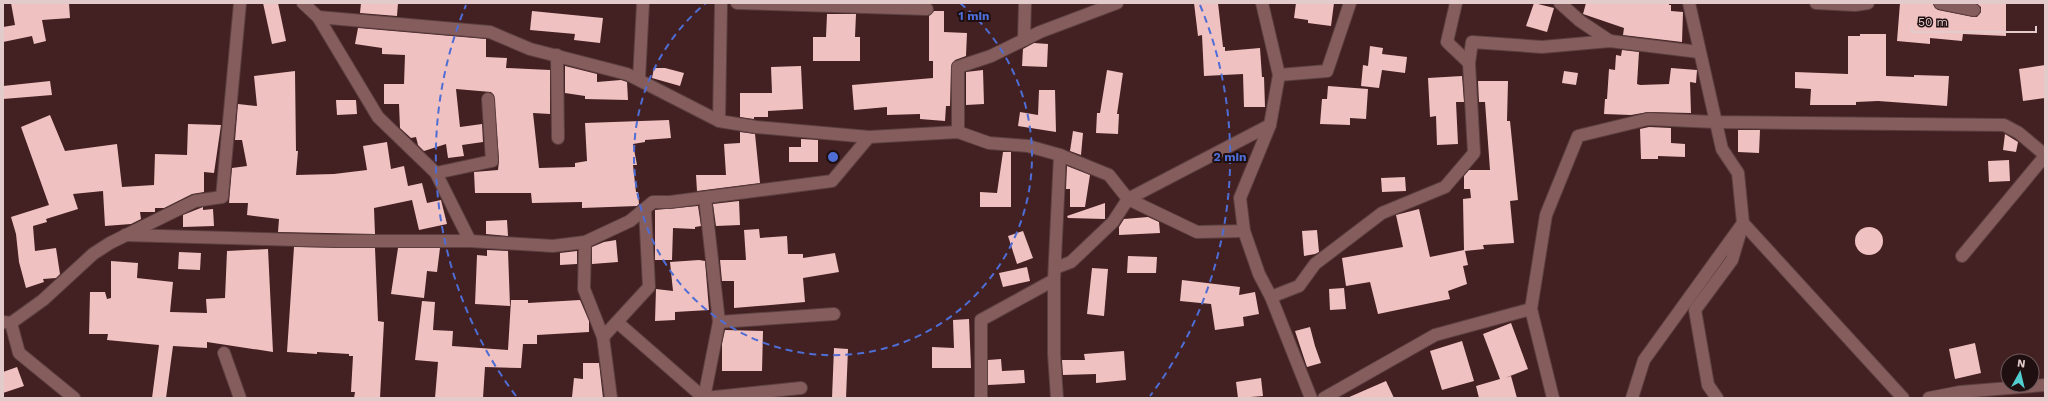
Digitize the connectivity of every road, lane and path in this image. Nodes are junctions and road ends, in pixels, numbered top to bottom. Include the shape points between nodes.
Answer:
1 (240, 3) edge
2 (303, 3) edge
3 (643, 3) edge
4 (721, 3) edge
5 (737, 3) edge
6 (1025, 3) edge
7 (1117, 3) edge
8 (1262, 3) edge
9 (1350, 3) edge
10 (1456, 3) edge
11 (1560, 3) edge
12 (1689, 3) edge
13 (1816, 3) edge
14 (1868, 3) edge
15 (1940, 3) edge
16 (1855, 4) edge
17 (927, 10) dead end
18 (1974, 10) dead end
19 (318, 17) junction
20 (1024, 40) junction
21 (1610, 41) junction
22 (1699, 52) junction
23 (557, 55) junction
24 (1469, 63) junction
25 (1279, 74) junction
26 (639, 79) junction
27 (488, 99) dead end
28 (719, 121) junction
29 (1715, 122) junction
30 (1270, 125) junction
31 (958, 132) junction
32 (869, 137) junction
33 (558, 138) dead end
34 (1060, 155) junction
35 (2045, 155) edge
36 (436, 173) junction
37 (705, 198) junction
38 (1128, 199) junction
39 (645, 209) junction
40 (1744, 223) junction
41 (1244, 231) junction
42 (125, 235) junction
43 (470, 242) junction
44 (585, 242) junction
45 (1962, 256) dead end
46 (1055, 274) junction
47 (1271, 297) junction
48 (1531, 309) junction
49 (834, 314) dead end
50 (7, 322) edge
51 (618, 322) junction
52 (719, 322) junction
53 (603, 337) junction
54 (224, 352) dead end
55 (2045, 385) edge
56 (801, 388) dead end
57 (74, 398) edge
58 (240, 398) edge
59 (611, 398) edge
60 (705, 398) edge
61 (981, 398) edge
62 (1056, 398) edge
63 (1311, 398) edge
64 (1324, 398) edge
65 (1553, 398) edge
66 (1632, 398) edge
67 (1717, 398) edge
68 (1902, 398) edge
69 (1929, 398) edge

1 - 42 street via 222,197 195,201
2 - 19 street
3 - 26 street
4 - 28 street
5 - 17 street
6 - 20 street
7 - 20 street
8 - 25 street
9 - 25 street via 1326,71
10 - 24 street via 1447,42
11 - 21 street via 1580,21
12 - 22 street
13 - 16 street
14 - 16 street
15 - 18 street
19 - 23 street via 490,32 530,49
19 - 36 street via 378,117
20 - 31 street via 991,56 958,66
21 - 22 street
21 - 24 street via 1542,47 1472,42
22 - 29 street
23 - 26 street
23 - 33 street
24 - 47 street via 1474,153 1444,187 1382,213 1315,264 1299,286
25 - 30 street
26 - 28 street
27 - 36 street via 492,161
28 - 32 street via 756,127
29 - 35 street via 2004,125 2019,133
29 - 40 street via 1722,149 1738,173
29 - 48 street via 1648,119 1578,136 1546,215
30 - 38 street
30 - 41 street via 1240,198
31 - 32 street
31 - 34 street via 989,143 1028,146
32 - 37 street via 832,181
34 - 38 street via 1108,175
34 - 46 street
35 - 45 street
36 - 43 street
37 - 39 street via 653,202
37 - 52 street
38 - 41 street via 1197,232
38 - 46 street via 1112,222
39 - 44 street via 630,221
39 - 51 street via 649,287
40 - 66 street via 1644,360
40 - 67 street via 1732,260 1695,310 1708,385
40 - 68 street
41 - 47 street via 1258,274
42 - 43 street
42 - 50 street via 93,254 43,300
43 - 44 street via 553,246
44 - 53 street via 584,289
46 - 61 street via 981,320
46 - 62 street
47 - 63 street
48 - 64 street via 1435,335
48 - 65 street
49 - 52 street
50 - 57 street via 19,353
51 - 53 street
51 - 60 street
52 - 60 street
53 - 59 street
54 - 58 street
55 - 69 street via 1960,392
56 - 60 street

